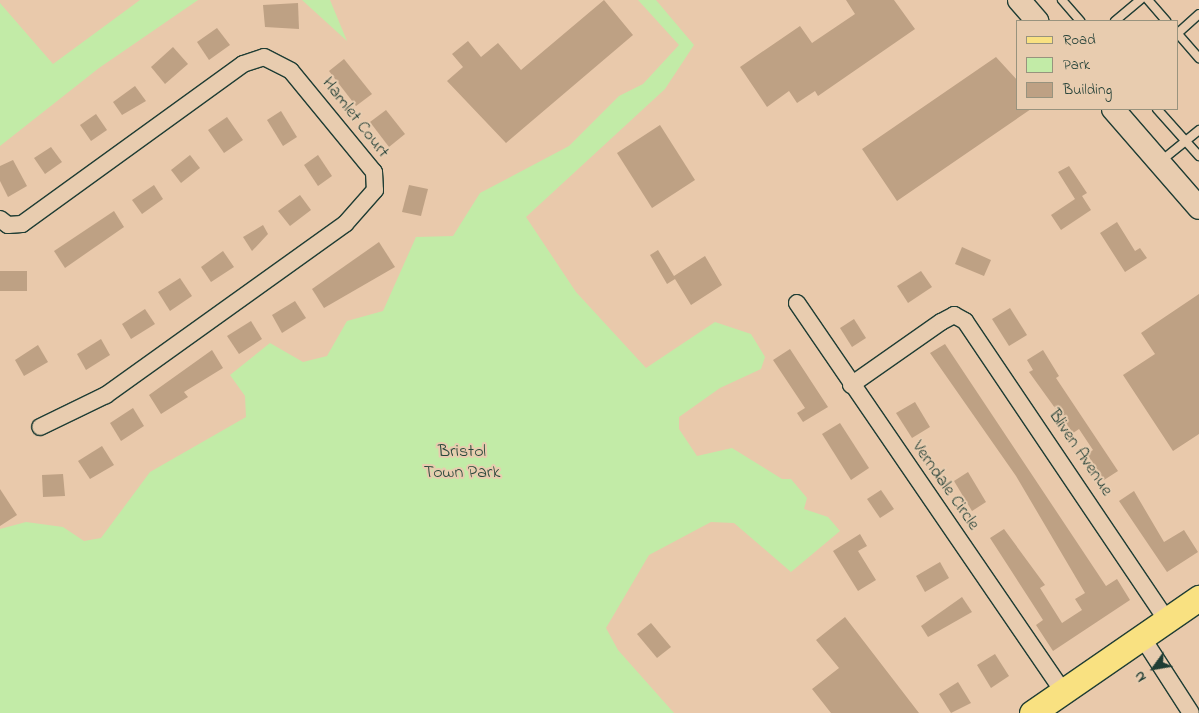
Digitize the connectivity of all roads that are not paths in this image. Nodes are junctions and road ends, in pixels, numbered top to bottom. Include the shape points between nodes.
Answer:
1 (1018, 0) edge
2 (1062, 0) edge
3 (1140, 0) edge
4 (1148, 0) edge
5 (1199, 14) edge
6 (1036, 20) edge
7 (1079, 20) edge
8 (1116, 20) edge
9 (1165, 20) edge
10 (1179, 32) edge
11 (1179, 34) edge
12 (1199, 58) edge
13 (1114, 110) edge
14 (1158, 110) edge
15 (1199, 130) edge
16 (1186, 141) junction
17 (1199, 156) edge
18 (1160, 162) junction
19 (1199, 208) edge
20 (0, 219) edge
21 (797, 303) dead end
22 (850, 385) junction
23 (40, 427) dead end
24 (1199, 598) edge
25 (1167, 620) junction
26 (1142, 637) junction
27 (1063, 691) junction
28 (1032, 713) edge
29 (1191, 713) edge

1 - 6 main road
2 - 7 lane
3 - 8 lane
4 - 9 lane
5 - 10 lane
11 - 12 lane
13 - 18 main road
14 - 16 lane
15 - 16 lane
16 - 17 lane
16 - 18 lane
18 - 19 main road
20 - 23 street, Hamlet Court via 8,225 22,224 243,64 264,57 291,71 374,172 375,190 345,224 106,395
21 - 22 street, Verndale Circle
22 - 25 street, Bliven Avenue via 954,316 969,324
22 - 27 street, Verndale Circle
24 - 25 main road
25 - 26 main road
26 - 27 main road
26 - 29 street
27 - 28 main road

